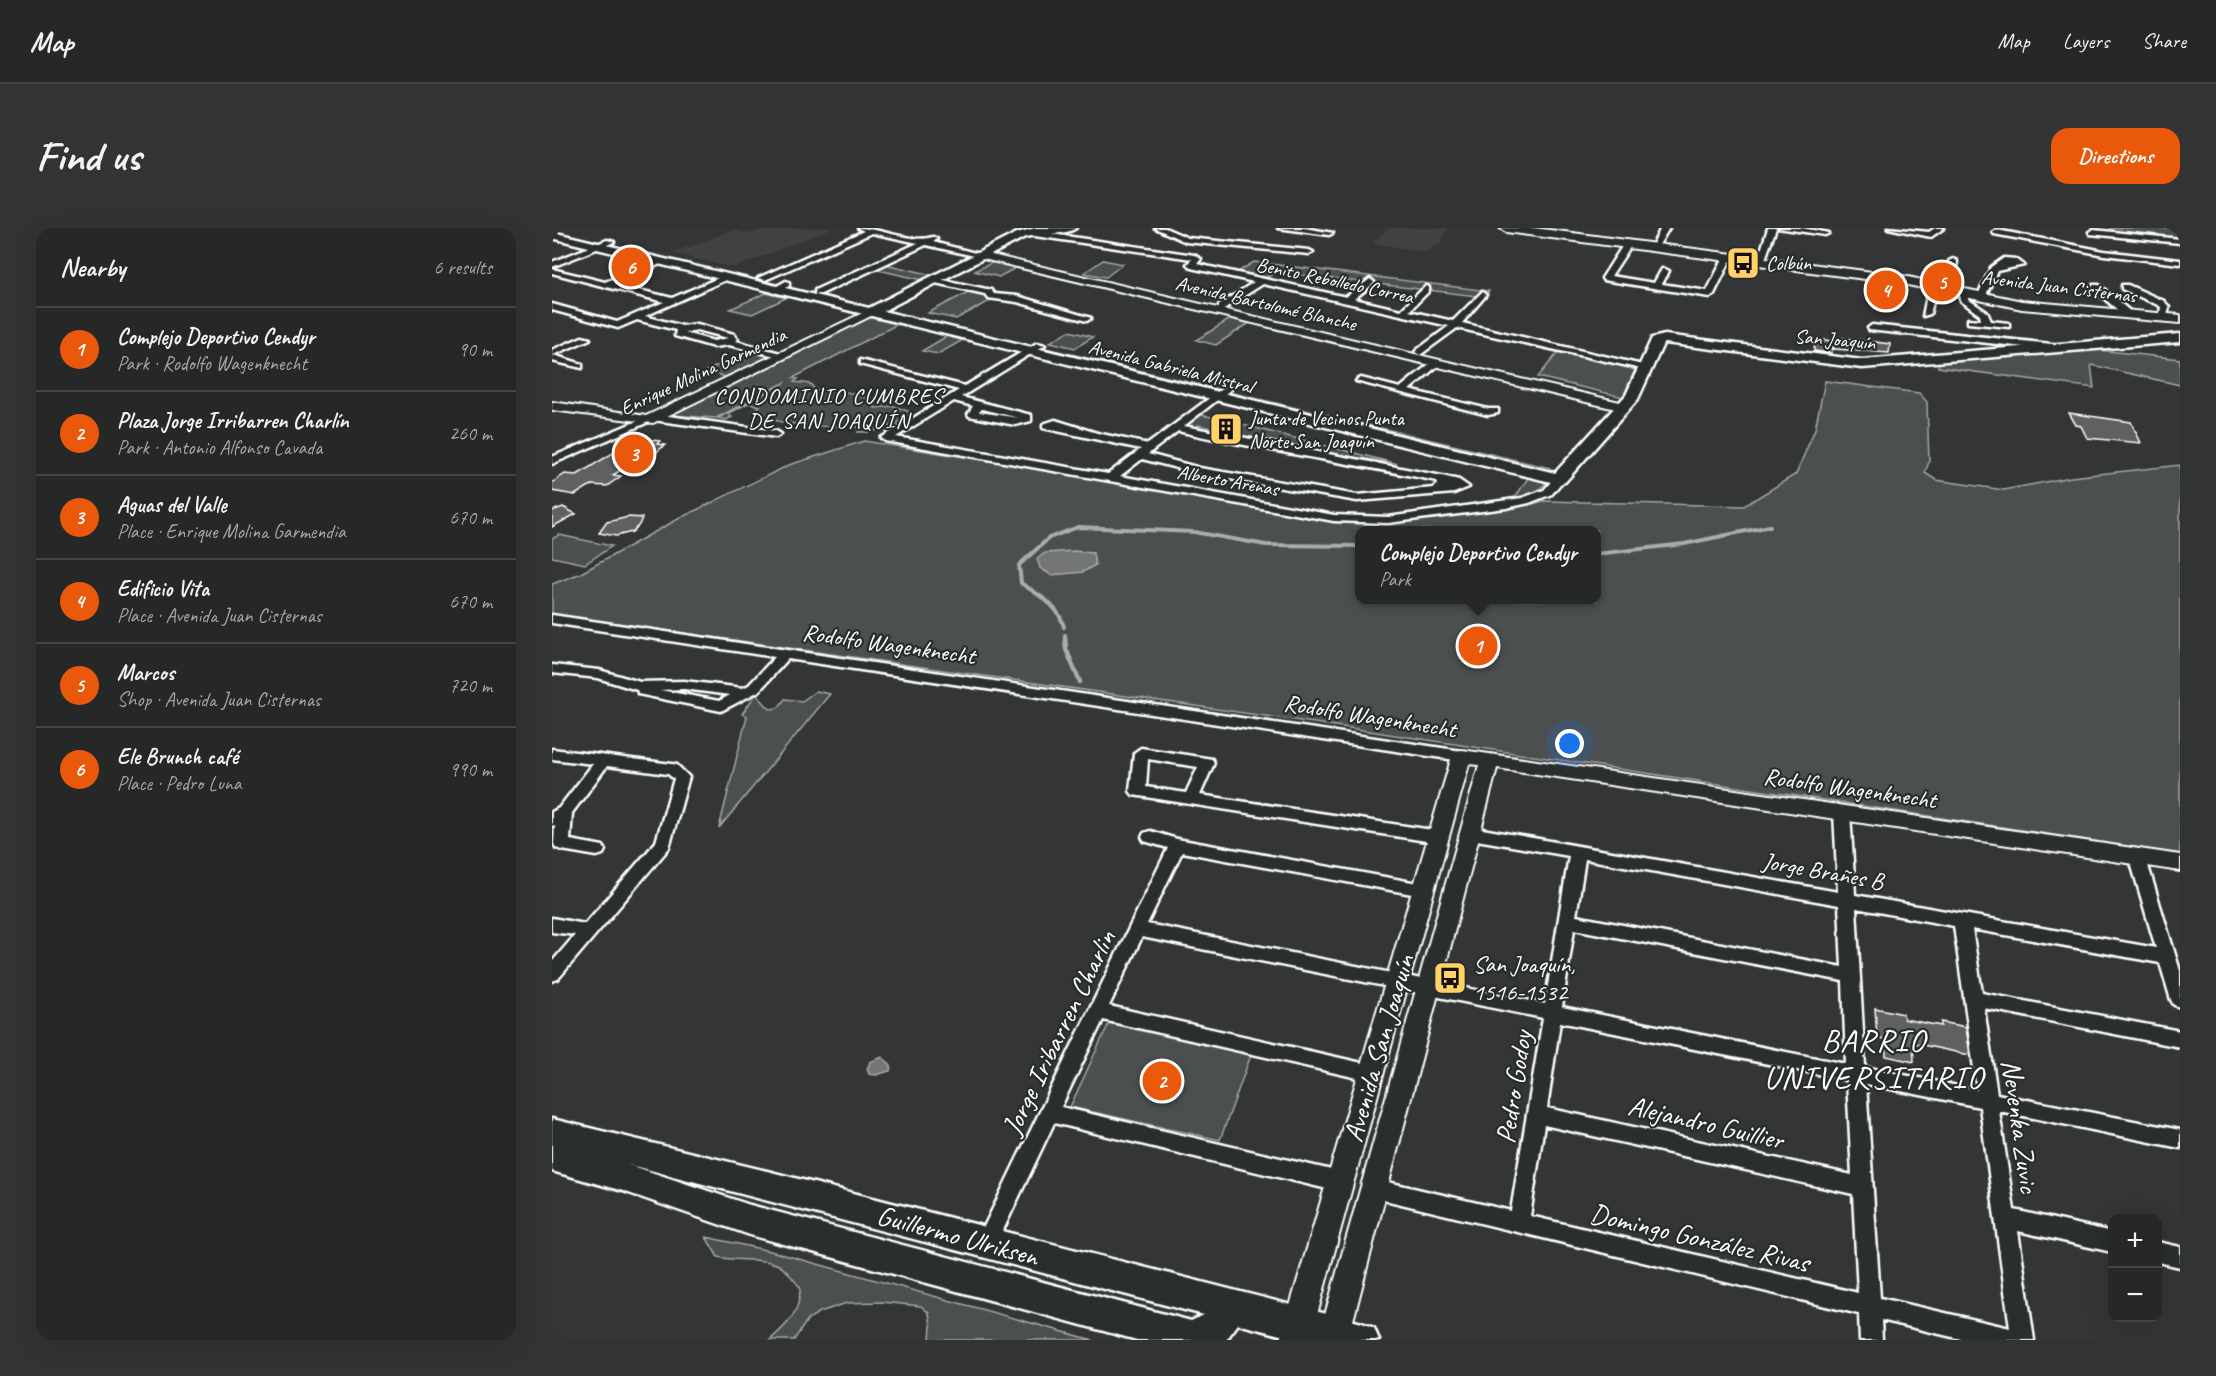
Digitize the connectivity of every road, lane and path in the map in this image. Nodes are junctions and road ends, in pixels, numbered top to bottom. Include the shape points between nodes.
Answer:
1 (552, 228) edge
2 (862, 228) edge
3 (885, 228) edge
4 (1070, 228) edge
5 (1159, 228) edge
6 (1282, 228) edge
7 (1506, 228) edge
8 (1665, 228) edge
9 (1772, 228) edge
10 (1782, 228) edge
11 (1892, 228) edge
12 (1941, 228) edge
13 (2025, 228) edge
14 (1525, 229) edge
15 (872, 230) junction
16 (2106, 230) edge
17 (1997, 232) dead end
18 (2093, 232) dead end
19 (1031, 233) junction
20 (1329, 233) dead end
21 (1825, 233) dead end
22 (552, 235) edge
23 (903, 235) junction
24 (2016, 236) junction
25 (929, 241) junction
26 (2180, 241) edge
27 (605, 244) junction
28 (1628, 244) junction
29 (1653, 248) junction
30 (1309, 252) dead end
31 (990, 256) junction
32 (1728, 257) junction
33 (1953, 261) dead end
34 (661, 262) junction
35 (1760, 262) junction
36 (2180, 262) edge
37 (552, 265) edge
38 (2003, 265) dead end
39 (552, 271) edge
40 (1665, 271) dead end
41 (1080, 277) junction
42 (726, 278) junction
43 (762, 278) junction
44 (938, 281) junction
45 (1260, 282) junction
46 (1370, 282) dead end
47 (607, 284) junction
48 (1657, 286) junction
49 (1933, 286) junction
50 (780, 287) junction
51 (2096, 287) dead end
52 (2125, 287) dead end
53 (1426, 289) dead end
54 (1950, 289) junction
55 (818, 292) junction
56 (1964, 293) junction
57 (1482, 295) dead end
58 (1981, 297) junction
59 (672, 301) junction
60 (1347, 301) junction
61 (1222, 307) junction
62 (552, 308) edge
63 (878, 309) junction
64 (1402, 313) junction
65 (1926, 314) dead end
66 (2128, 315) junction
67 (637, 316) junction
68 (1087, 318) dead end
69 (2163, 318) junction
70 (2180, 319) edge
71 (1971, 321) dead end
72 (1987, 323) junction
73 (1455, 325) junction
74 (2006, 325) dead end
75 (1872, 328) dead end
76 (2180, 338) edge
77 (585, 339) dead end
78 (1034, 348) junction
79 (2061, 348) junction
80 (1420, 352) junction
81 (552, 353) edge
82 (781, 356) junction
83 (552, 358) edge
84 (863, 362) dead end
85 (1436, 363) junction
86 (579, 366) dead end
87 (1646, 367) junction
88 (1361, 381) dead end
89 (966, 389) junction
90 (1402, 390) junction
91 (1222, 392) junction
92 (952, 398) junction
93 (552, 400) edge
94 (1626, 404) junction
95 (979, 405) dead end
96 (552, 406) edge
97 (1494, 411) dead end
98 (653, 418) junction
99 (1177, 428) junction
100 (776, 434) dead end
101 (1093, 435) dead end
102 (1151, 448) junction
103 (1141, 456) junction
104 (552, 461) edge
105 (1564, 474) junction
106 (1112, 477) junction
107 (1442, 479) junction
108 (1436, 491) junction
109 (552, 619) edge
110 (785, 654) junction
111 (552, 669) edge
112 (684, 685) junction
113 (639, 686) junction
114 (744, 693) junction
115 (671, 698) junction
116 (552, 754) edge
117 (1462, 756) junction
118 (604, 760) junction
119 (1490, 760) junction
120 (1191, 799) junction
121 (1842, 812) junction
122 (558, 816) edge
123 (1470, 833) junction
124 (1150, 837) dead end
125 (1438, 837) junction
126 (1177, 845) junction
127 (597, 850) dead end
128 (1578, 852) junction
129 (2137, 856) junction
130 (2180, 863) edge
131 (1423, 890) junction
132 (1847, 900) junction
133 (1962, 920) junction
134 (1567, 921) junction
135 (552, 925) edge
136 (1137, 929) junction
137 (588, 931) junction
138 (2167, 957) junction
139 (552, 974) edge
140 (1851, 976) junction
141 (1397, 982) junction
142 (1429, 988) junction
143 (1973, 999) junction
144 (2180, 1000) edge
145 (1098, 1011) junction
146 (1552, 1013) junction
147 (2180, 1039) edge
148 (1371, 1073) junction
149 (1856, 1074) junction
150 (1988, 1100) junction
151 (1049, 1113) junction
152 (1536, 1114) junction
153 (552, 1132) edge
154 (2180, 1139) edge
155 (552, 1157) edge
156 (1340, 1182) junction
157 (1862, 1186) junction
158 (1375, 1189) junction
159 (2005, 1218) junction
160 (1519, 1223) junction
161 (2108, 1241) edge
162 (987, 1242) junction
163 (2162, 1253) edge
164 (2180, 1257) edge
165 (1231, 1306) junction
166 (1869, 1306) junction
167 (1297, 1332) edge
168 (1344, 1338) edge
169 (1195, 1339) edge
170 (1871, 1340) edge
171 (2012, 1340) edge
172 (2023, 1340) edge

1 - 27 main road, Avenida Gabriela Mistral
2 - 15 street, Avenida Bartolomé Blanche
3 - 23 street, Avenida Bartolomé Blanche
4 - 19 main road, Enrique Molina Garmendia
5 - 30 street via 1186,240
6 - 20 street
7 - 14 main road, Avenida Juan Cisternas
8 - 29 street
9 - 35 street
10 - 21 street
11 - 12 street via 1931,235
13 - 24 street
14 - 28 main road, Avenida Juan Cisternas
15 - 23 street, Avenida Bartolomé Blanche
15 - 43 street
16 - 18 street
16 - 26 street
17 - 24 street
19 - 31 main road, Enrique Molina Garmendia
19 - 45 street, Benito Rebolledo Correa via 1194,257 1194,267
22 - 27 main road, Avenida Gabriela Mistral
23 - 25 street, Avenida Bartolomé Blanche
24 - 36 street via 2104,253
25 - 31 street, Avenida Bartolomé Blanche
25 - 55 street
27 - 34 main road, Avenida Gabriela Mistral
27 - 37 street
27 - 43 main road, Avenida Gabriela Mistral
28 - 29 main road, Avenida Juan Cisternas
28 - 48 street via 1606,278
29 - 32 main road, Avenida Juan Cisternas
31 - 41 street, Avenida Bartolomé Blanche
31 - 44 main road, Enrique Molina Garmendia
32 - 35 main road, Avenida Juan Cisternas
32 - 48 street via 1710,294
33 - 54 street
34 - 42 main road, Avenida Gabriela Mistral
34 - 47 street
35 - 49 main road, Avenida Juan Cisternas
38 - 58 street via 1994,269
39 - 47 street
40 - 48 street
41 - 61 street, Avenida Bartolomé Blanche
41 - 85 street, Avenida Bartolomé Blanche
42 - 50 main road, Avenida Gabriela Mistral
42 - 59 street
43 - 50 main road, Avenida Gabriela Mistral
44 - 63 main road, Enrique Molina Garmendia
44 - 68 street
45 - 60 street, Benito Rebolledo Correa
45 - 61 street
46 - 60 street
47 - 59 street
49 - 54 main road, Avenida Juan Cisternas
49 - 65 street
50 - 55 main road, Avenida Gabriela Mistral
50 - 63 main road, Avenida Gabriela Mistral
51 - 66 street
52 - 69 street via 2161,303 2165,307
53 - 64 street
54 - 56 main road, Avenida Juan Cisternas
55 - 63 main road, Avenida Gabriela Mistral
56 - 58 main road, Avenida Juan Cisternas
56 - 72 street via 1965,301 1984,314
57 - 73 street
58 - 66 main road, Avenida Juan Cisternas
59 - 67 street
60 - 64 street, Benito Rebolledo Correa
61 - 80 street, Avenida Bartolomé Blanche
62 - 67 street via 618,324
63 - 78 main road, Avenida Gabriela Mistral
63 - 82 street, Enrique Molina Garmendia
64 - 73 street, Benito Rebolledo Correa
66 - 69 main road, Avenida Juan Cisternas
67 - 82 street via 682,329 678,334
69 - 70 main road, Avenida Juan Cisternas
71 - 72 street
72 - 74 street
73 - 80 street
73 - 87 street, Benito Rebolledo Correa
75 - 79 street
76 - 79 main road, San Joaquín
77 - 81 street
78 - 89 street
78 - 91 main road, Avenida Gabriela Mistral
79 - 87 main road, San Joaquín via 1862,364 1671,338 1658,341
80 - 94 street, Avenida Bartolomé Blanche
82 - 98 street, Enrique Molina Garmendia
83 - 86 street
84 - 89 street
85 - 90 street
85 - 94 street, Avenida Bartolomé Blanche
87 - 94 main road, San Joaquín
88 - 90 street
89 - 92 street
90 - 97 street
91 - 99 street
91 - 105 main road, Avenida Gabriela Mistral
92 - 95 street
92 - 106 street, Alberto Arenas via 886,438
93 - 98 street
94 - 105 main road, San Joaquín
96 - 98 street
98 - 100 street
98 - 104 street, Enrique Molina Garmendia
99 - 102 street
99 - 107 street
101 - 102 street
102 - 103 street
103 - 106 street
103 - 108 street via 1200,471 1357,498
105 - 106 street, Alberto Arenas via 1548,492 1525,501 1363,520
107 - 108 street via 1443,488
107 - 108 street via 1463,487
109 - 110 street, Rodolfo Wagenknecht
110 - 114 street via 754,688
110 - 117 street, Rodolfo Wagenknecht
111 - 113 street via 599,674
112 - 113 street
112 - 114 street
112 - 115 street
113 - 115 street via 643,691
114 - 115 street via 721,706
116 - 118 street
117 - 119 street, Rodolfo Wagenknecht
117 - 125 street, Avenida San Joaquín
118 - 122 street
118 - 137 street via 672,769 682,777 663,844
119 - 121 street, Rodolfo Wagenknecht
119 - 123 street, Avenida San Joaquín
120 - 120 street via 1138,791 1141,753 1207,763
120 - 125 street
121 - 129 street, Rodolfo Wagenknecht
121 - 132 street
122 - 127 street via 562,844
123 - 128 street, Jorge Brañes B
123 - 142 street, Avenida San Joaquín
124 - 126 street
125 - 131 street, Avenida San Joaquín
126 - 131 street
126 - 136 street, Jorge Iribarren Charlin
128 - 132 street, Jorge Brañes B
128 - 134 street, Pedro Godoy
129 - 130 street, Rodolfo Wagenknecht
129 - 138 street
131 - 141 street, Avenida San Joaquín
132 - 133 street, Jorge Brañes B
132 - 140 street
133 - 138 street, Jorge Brañes B
133 - 143 street, Nevenka Zuvic
134 - 140 street
134 - 146 street, Pedro Godoy
135 - 137 street
136 - 141 street
136 - 145 street, Jorge Iribarren Charlin
137 - 139 street
138 - 144 street
140 - 149 street
141 - 142 street
141 - 148 street, Avenida San Joaquín
142 - 146 street
142 - 158 street, Avenida San Joaquín
143 - 147 street
143 - 150 street, Nevenka Zuvic
145 - 148 street
145 - 151 street, Jorge Iribarren Charlin
146 - 149 street
146 - 152 street, Pedro Godoy
148 - 156 street, Avenida San Joaquín
149 - 150 street
149 - 157 street
150 - 154 street
150 - 159 street, Nevenka Zuvic
151 - 156 street
151 - 162 street, Jorge Iribarren Charlin
152 - 157 street, Alejandro Guillier
152 - 160 street, Pedro Godoy
153 - 162 main road, Guillermo Ulriksen
155 - 169 main road, Guillermo Ulriksen via 750,1220
156 - 167 street, Avenida San Joaquín
157 - 166 street
158 - 160 street, Domingo González Rivas
158 - 168 street, Avenida San Joaquín
159 - 161 street
159 - 172 street, Nevenka Zuvic
160 - 166 street, Domingo González Rivas
162 - 165 main road, Guillermo Ulriksen
163 - 164 street
165 - 167 main road, Guillermo Ulriksen
165 - 169 main road via 1213,1330
166 - 170 street
166 - 171 street, Domingo González Rivas
167 - 168 main road, Guillermo Ulriksen

